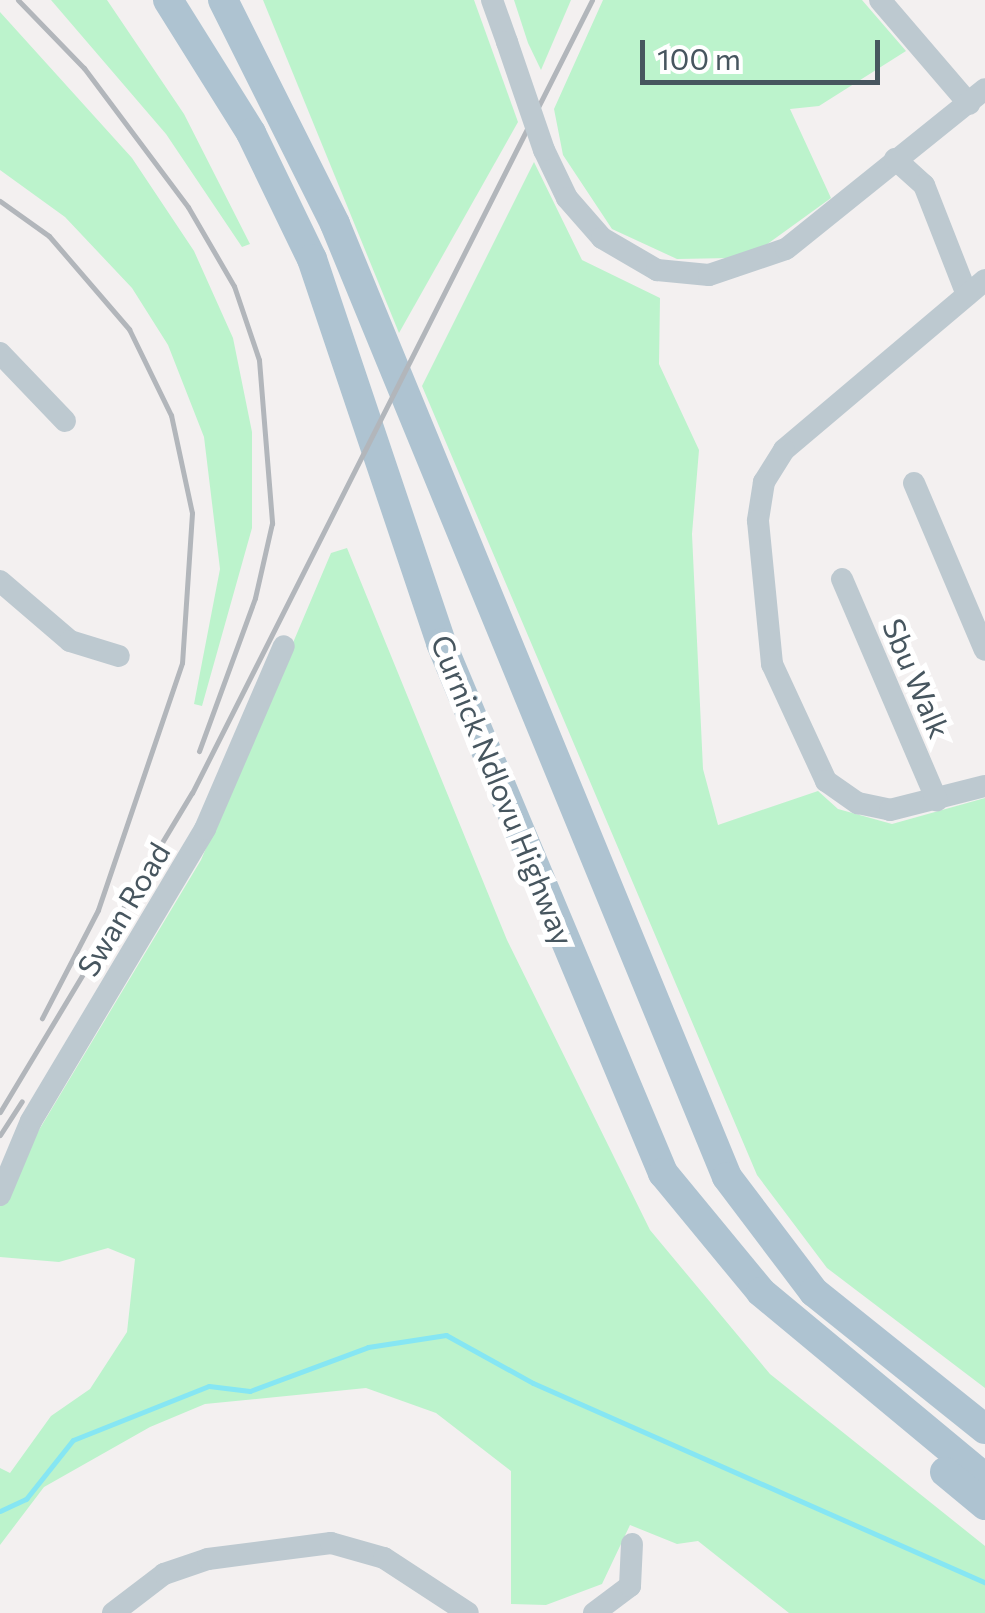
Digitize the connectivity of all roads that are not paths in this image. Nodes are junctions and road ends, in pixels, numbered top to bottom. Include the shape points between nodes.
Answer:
1 (168, 0) edge
2 (222, 0) edge
3 (246, 0) edge
4 (492, 0) edge
5 (880, 0) edge
6 (977, 96) edge
7 (895, 159) junction
8 (336, 224) junction
9 (976, 287) edge
10 (0, 354) edge
11 (65, 421) dead end
12 (914, 483) dead end
13 (842, 579) dead end
14 (0, 581) edge
15 (284, 646) dead end
16 (985, 650) edge
17 (119, 656) dead end
18 (985, 786) edge
19 (937, 801) junction
20 (663, 1173) junction
21 (0, 1195) edge
22 (903, 1365) junction
23 (985, 1412) edge
24 (985, 1429) edge
25 (985, 1478) edge
26 (985, 1504) edge
27 (632, 1544) dead end
28 (114, 1613) edge
29 (468, 1613) edge
30 (594, 1613) edge

1 - 20 main road, Curnick Ndlovu Highway via 251,133 312,259 441,643
2 - 8 main road, Curnick Ndlovu Highway
3 - 8 main road
4 - 7 street, bridge via 544,150 584,221 657,270 737,270 786,249
5 - 6 street
6 - 7 street
7 - 9 street via 924,184
8 - 22 main road, Curnick Ndlovu Highway via 728,1177 814,1292
9 - 19 street via 784,450 758,502 772,664 812,761 858,803 890,810
10 - 11 street
12 - 16 street
13 - 19 street, Sbu Walk
14 - 17 street via 70,641
15 - 21 street, Swan Road via 205,830 30,1120
18 - 19 street
20 - 25 main road, Curnick Ndlovu Highway via 772,1303
20 - 26 main road via 675,1209 747,1303
22 - 23 main road
22 - 24 main road, Curnick Ndlovu Highway
27 - 30 street via 630,1586
28 - 29 street via 164,1574 208,1558 331,1543 384,1558

